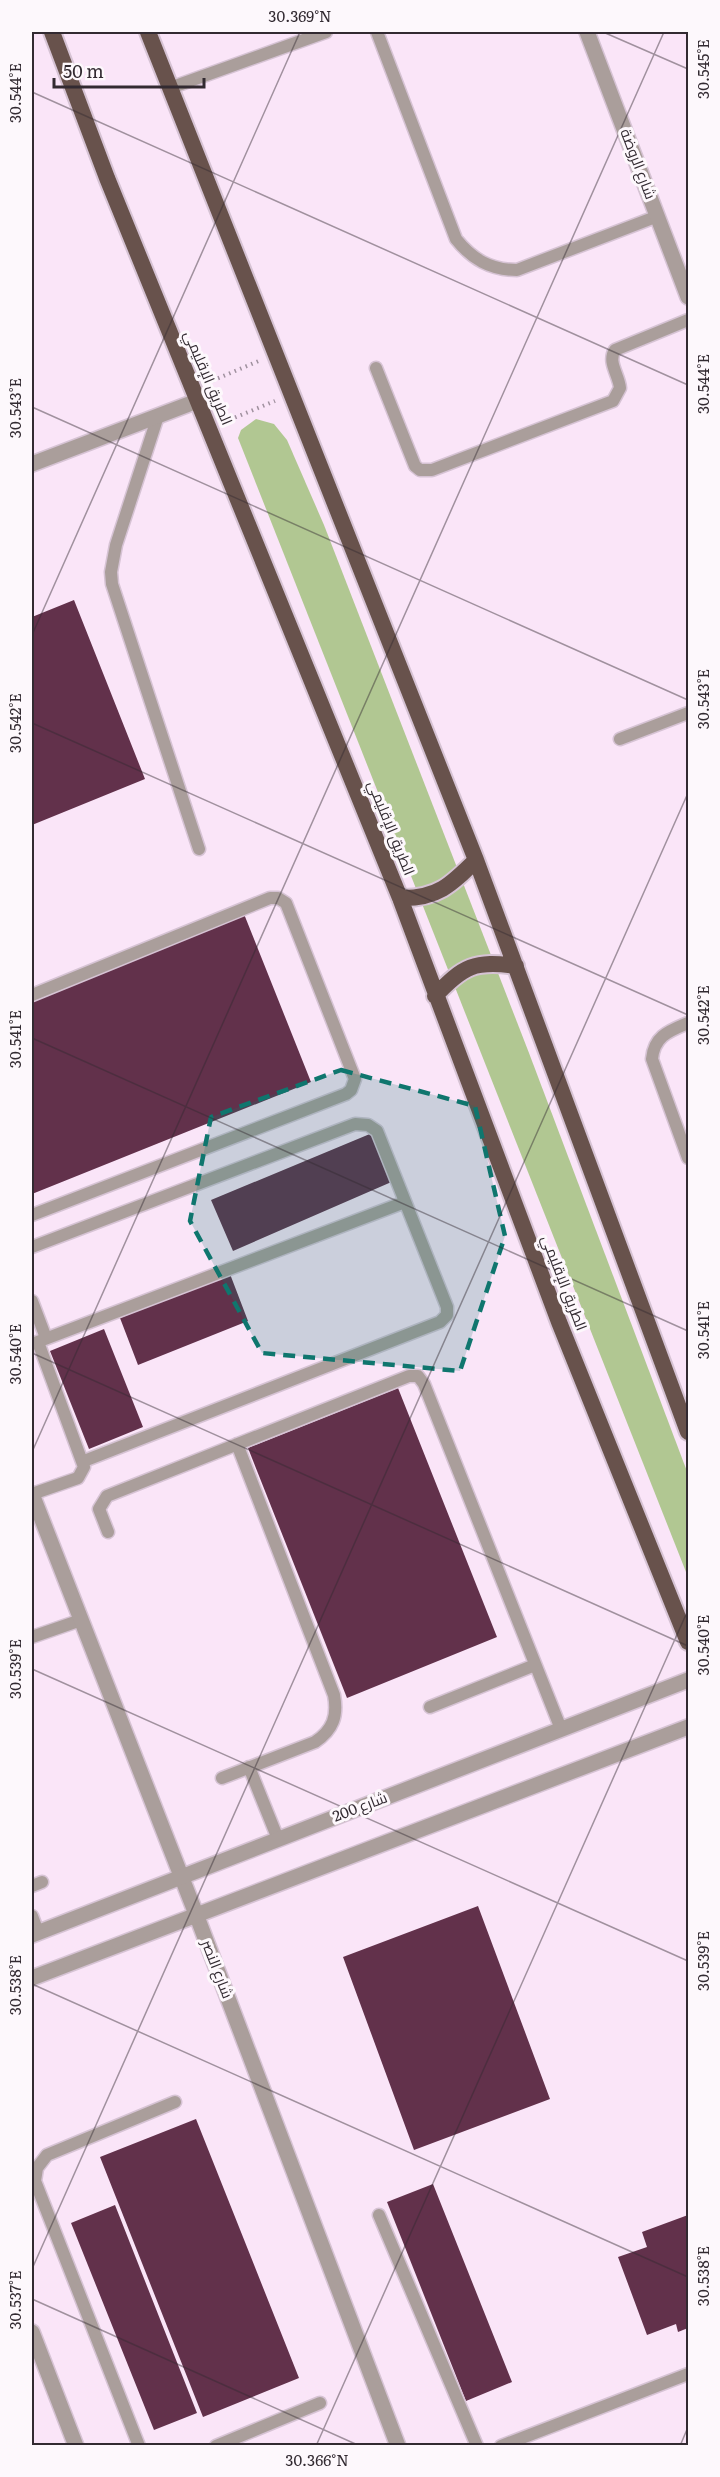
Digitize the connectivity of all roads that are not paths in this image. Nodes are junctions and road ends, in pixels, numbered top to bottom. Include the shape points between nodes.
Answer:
1 (52, 32) edge
2 (148, 32) edge
3 (326, 32) edge
4 (377, 32) edge
5 (587, 32) edge
6 (170, 88) junction
7 (658, 216) junction
8 (688, 297) edge
9 (688, 320) edge
10 (376, 368) dead end
11 (195, 395) junction
12 (158, 416) junction
13 (32, 464) edge
14 (688, 713) edge
15 (620, 739) dead end
16 (199, 849) dead end
17 (476, 860) junction
18 (400, 898) junction
19 (516, 966) junction
20 (32, 995) edge
21 (435, 996) junction
22 (688, 1023) edge
23 (688, 1158) edge
24 (405, 1202) junction
25 (32, 1215) edge
26 (32, 1247) edge
27 (32, 1301) edge
28 (39, 1341) edge
29 (688, 1432) edge
30 (237, 1444) junction
31 (84, 1461) junction
32 (32, 1494) edge
33 (108, 1532) dead end
34 (81, 1620) junction
35 (32, 1638) edge
36 (688, 1641) edge
37 (535, 1665) junction
38 (688, 1680) edge
39 (430, 1707) dead end
40 (688, 1727) edge
41 (561, 1729) junction
42 (249, 1767) junction
43 (222, 1778) dead end
44 (278, 1839) junction
45 (181, 1877) junction
46 (196, 1914) junction
47 (32, 1916) edge
48 (35, 1934) edge
49 (32, 1978) edge
50 (175, 2102) dead end
51 (34, 2181) edge
52 (379, 2215) dead end
53 (32, 2332) edge
54 (688, 2374) edge
55 (320, 2403) dead end
56 (76, 2445) edge
57 (139, 2445) edge
58 (216, 2445) edge
59 (398, 2445) edge
60 (477, 2445) edge
61 (501, 2445) edge

1 - 11 highway, الطريق الإقليمي
2 - 6 highway
3 - 6 lane
4 - 7 lane via 456,239 475,259 495,268 517,270
5 - 7 street, شارع الروضة
6 - 17 highway
7 - 8 street, شارع الروضة
9 - 10 lane via 615,350 612,362 620,388 614,401 432,470 415,466
11 - 12 street
11 - 18 highway, الطريق الإقليمي
12 - 13 street
12 - 16 lane via 116,545 112,584
14 - 15 lane
17 - 18 highway via 441,891 419,898
17 - 19 highway
18 - 21 highway, الطريق الإقليمي
19 - 21 highway via 489,963 468,967
19 - 29 highway
20 - 25 lane via 278,898 286,903 355,1079 346,1094
21 - 36 highway, الطريق الإقليمي via 559,1322
22 - 23 lane via 660,1036 652,1059
24 - 26 lane via 376,1131 368,1125 355,1124
24 - 28 lane
24 - 31 lane via 447,1307 445,1319
27 - 28 lane
28 - 31 lane
30 - 33 lane via 107,1496 99,1509
30 - 37 lane via 409,1376 418,1376
30 - 42 lane via 337,1708 327,1734
31 - 32 lane via 78,1478
32 - 34 street, شارع النصر
34 - 35 lane
34 - 45 street, شارع النصر
37 - 39 lane
37 - 41 lane
38 - 41 street, شارع 200
40 - 46 street
41 - 44 street, شارع 200
42 - 43 lane
42 - 44 lane
44 - 45 street, شارع 200
45 - 46 street, شارع النصر
45 - 48 street, شارع 200
46 - 49 street
46 - 59 street, شارع النصر
47 - 48 lane
50 - 51 lane via 47,2155 37,2168
51 - 57 lane
52 - 60 lane
53 - 56 street
54 - 61 lane
55 - 58 lane

